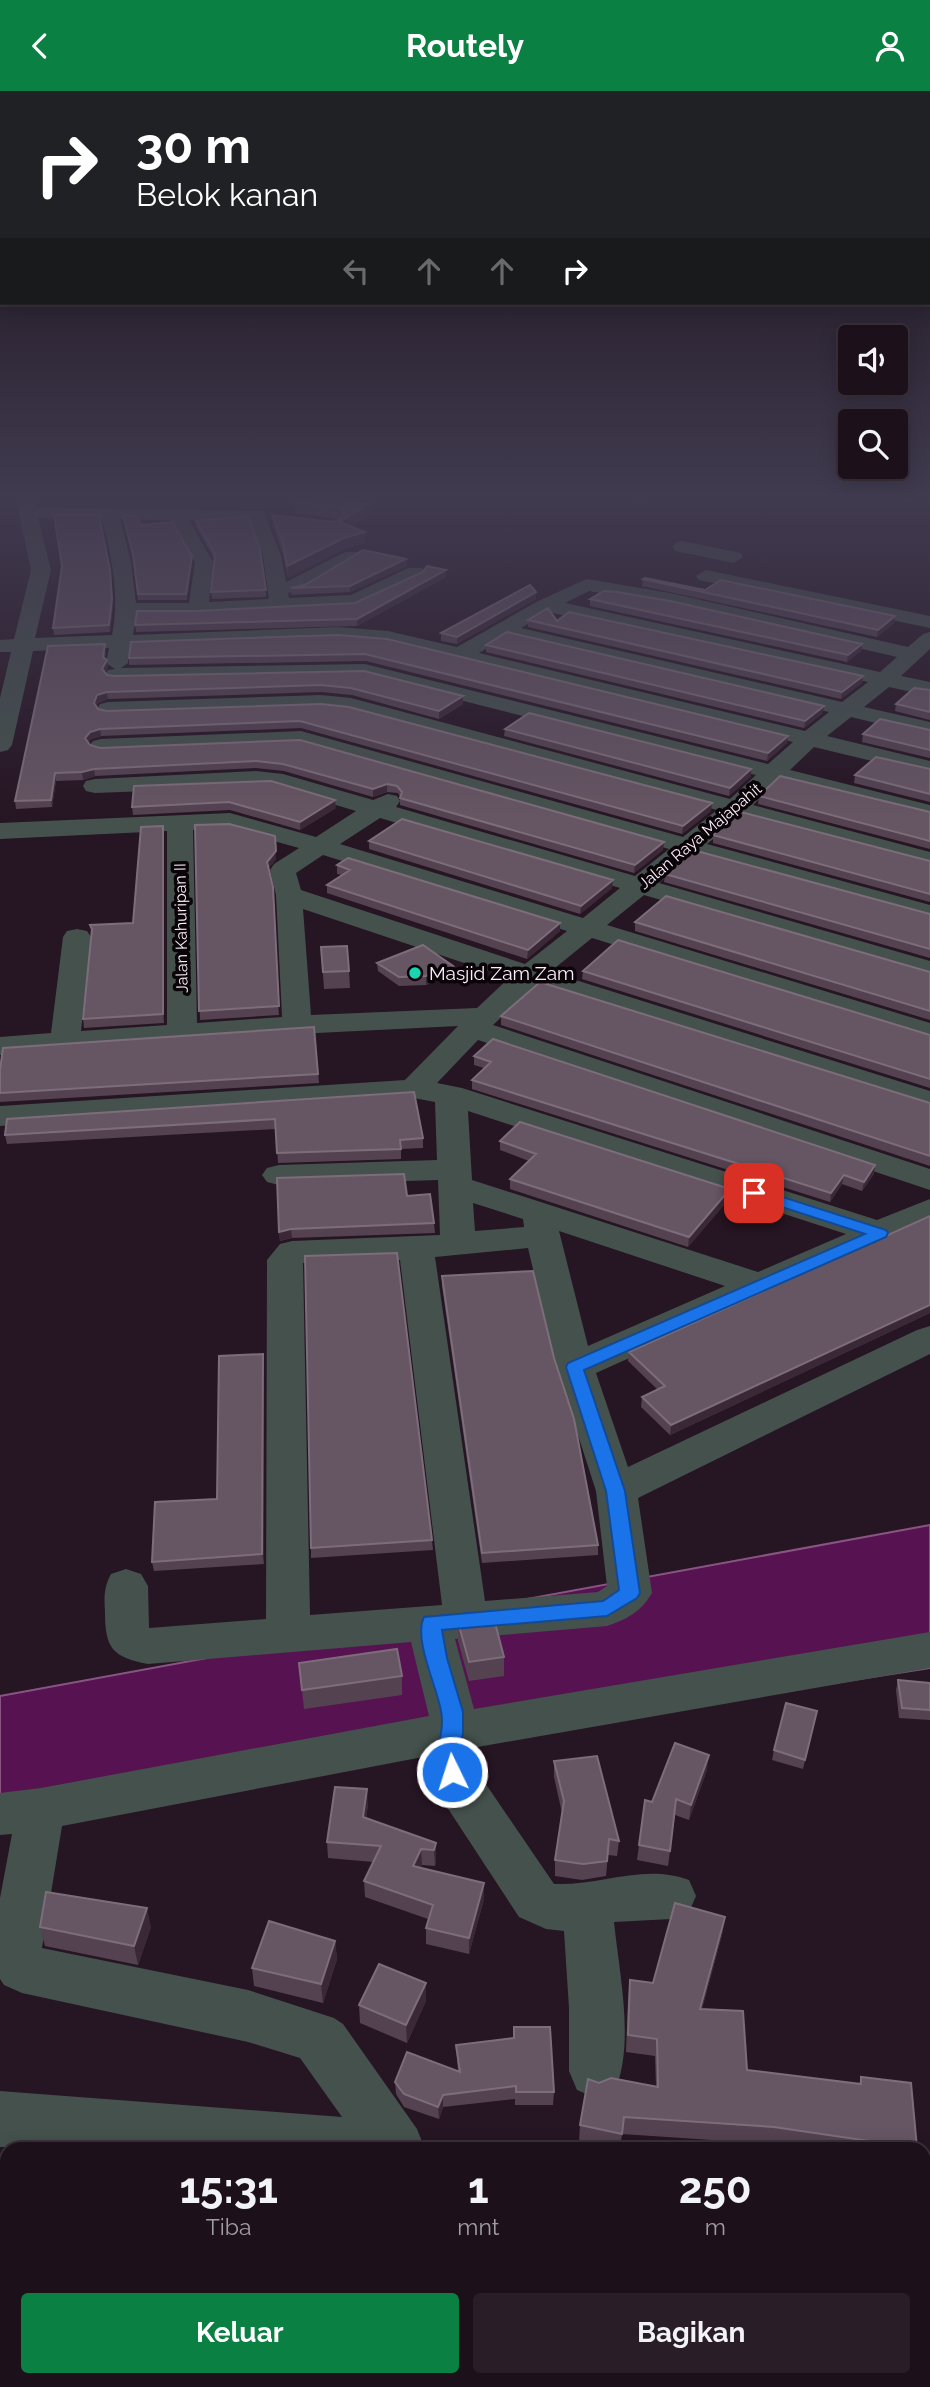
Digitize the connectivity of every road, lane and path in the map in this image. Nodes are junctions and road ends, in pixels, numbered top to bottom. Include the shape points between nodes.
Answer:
1 (33, 602) edge
2 (126, 602) edge
3 (199, 602) edge
4 (242, 602) edge
5 (551, 602) edge
6 (687, 602) edge
7 (833, 602) edge
8 (545, 605) junction
9 (198, 608) junction
10 (127, 609) junction
11 (930, 622) edge
12 (505, 630) junction
13 (120, 642) junction
14 (23, 645) junction
15 (0, 646) edge
16 (921, 646) edge
17 (461, 654) junction
18 (116, 675) junction
19 (885, 679) junction
20 (569, 683) junction
21 (930, 689) edge
22 (475, 699) junction
23 (108, 709) junction
24 (846, 711) junction
25 (523, 712) junction
26 (430, 726) junction
27 (930, 729) edge
28 (808, 740) junction
29 (480, 741) junction
30 (0, 745) edge
31 (101, 746) junction
32 (930, 768) edge
33 (775, 772) junction
34 (429, 775) junction
35 (95, 786) junction
36 (735, 808) junction
37 (374, 809) junction
38 (930, 812) edge
39 (180, 823) junction
40 (87, 829) junction
41 (0, 831) edge
42 (280, 834) junction
43 (689, 845) junction
44 (317, 846) junction
45 (930, 860) edge
46 (286, 883) junction
47 (641, 886) junction
48 (930, 913) edge
49 (586, 929) junction
50 (77, 937) dead end
51 (930, 970) edge
52 (529, 975) junction
53 (480, 1022) junction
54 (297, 1025) junction
55 (182, 1033) junction
56 (930, 1033) edge
57 (65, 1041) junction
58 (0, 1045) edge
59 (414, 1089) junction
60 (451, 1095) junction
61 (930, 1101) edge
62 (0, 1116) edge
63 (279, 1175) edge
64 (454, 1177) junction
65 (930, 1180) edge
66 (930, 1210) edge
67 (540, 1224) junction
68 (880, 1233) junction
69 (458, 1244) junction
70 (416, 1248) junction
71 (759, 1285) junction
72 (930, 1339) edge
73 (575, 1367) junction
74 (615, 1491) junction
75 (126, 1586) dead end
76 (288, 1634) junction
77 (444, 1634) junction
78 (930, 1650) edge
79 (452, 1723) junction
80 (21, 1812) edge
81 (671, 1896) dead end
82 (587, 1904) junction
83 (596, 2071) dead end
84 (0, 2119) edge
85 (218, 2141) edge
86 (240, 2142) edge
87 (391, 2142) edge

1 - 14 street
2 - 10 street
3 - 9 street
4 - 9 street
5 - 8 street
6 - 16 street
7 - 11 street
8 - 12 street
8 - 19 street
9 - 10 street
10 - 13 street
12 - 17 street
12 - 24 street
13 - 14 street
13 - 17 street via 338,633 388,637
13 - 18 street
14 - 15 street
14 - 30 street
16 - 19 street, Jalan Raya Majapahit
17 - 20 street
18 - 22 street via 355,669
18 - 23 street
19 - 21 street
19 - 24 street, Jalan Raya Majapahit
20 - 25 street
20 - 28 street
22 - 25 street
22 - 26 street
23 - 26 street via 335,703
23 - 31 street
24 - 27 street
24 - 28 street, Jalan Raya Majapahit
25 - 29 street
25 - 33 street
26 - 29 street
28 - 32 street
28 - 33 street, Jalan Raya Majapahit
29 - 34 street
29 - 36 street
31 - 34 street via 301,738
31 - 35 street
33 - 36 street, Jalan Raya Majapahit
33 - 38 street
34 - 37 street
34 - 43 street
35 - 37 street via 256,778 286,782
35 - 40 street
36 - 43 street, Jalan Raya Majapahit
36 - 45 street
37 - 44 street
37 - 47 street
39 - 40 street
39 - 42 street via 230,821
39 - 55 street, Jalan Kahuripan II
40 - 41 street
42 - 44 street
42 - 46 street
43 - 47 street, Jalan Raya Majapahit
43 - 48 street
44 - 46 street
44 - 49 street
46 - 52 street
46 - 54 street
47 - 49 street, Jalan Raya Majapahit
47 - 51 street
49 - 52 street, Jalan Raya Majapahit
49 - 56 street
50 - 57 street
52 - 53 street, Jalan Raya Majapahit
52 - 61 street
53 - 54 street
53 - 59 street, Jalan Raya Majapahit
53 - 65 street
54 - 55 street
55 - 57 street
57 - 58 street
59 - 60 street
59 - 62 street
60 - 64 street
60 - 68 street
63 - 64 street
64 - 67 street
64 - 69 street
66 - 68 street
67 - 69 street
67 - 71 street
67 - 73 street
68 - 71 street
69 - 70 street
70 - 76 street via 292,1252 285,1260
70 - 77 street
71 - 73 street
72 - 74 street
73 - 74 street
74 - 77 street via 630,1593 607,1609
75 - 76 street via 127,1636 136,1644
76 - 77 street
77 - 79 street
78 - 79 street
79 - 80 street via 401,1741
79 - 82 street via 446,1755 452,1772 537,1901 553,1907
80 - 87 street via 15,1956 22,1968 248,2016 315,2037 324,2043
81 - 82 street
82 - 83 street
84 - 85 street
85 - 86 street

